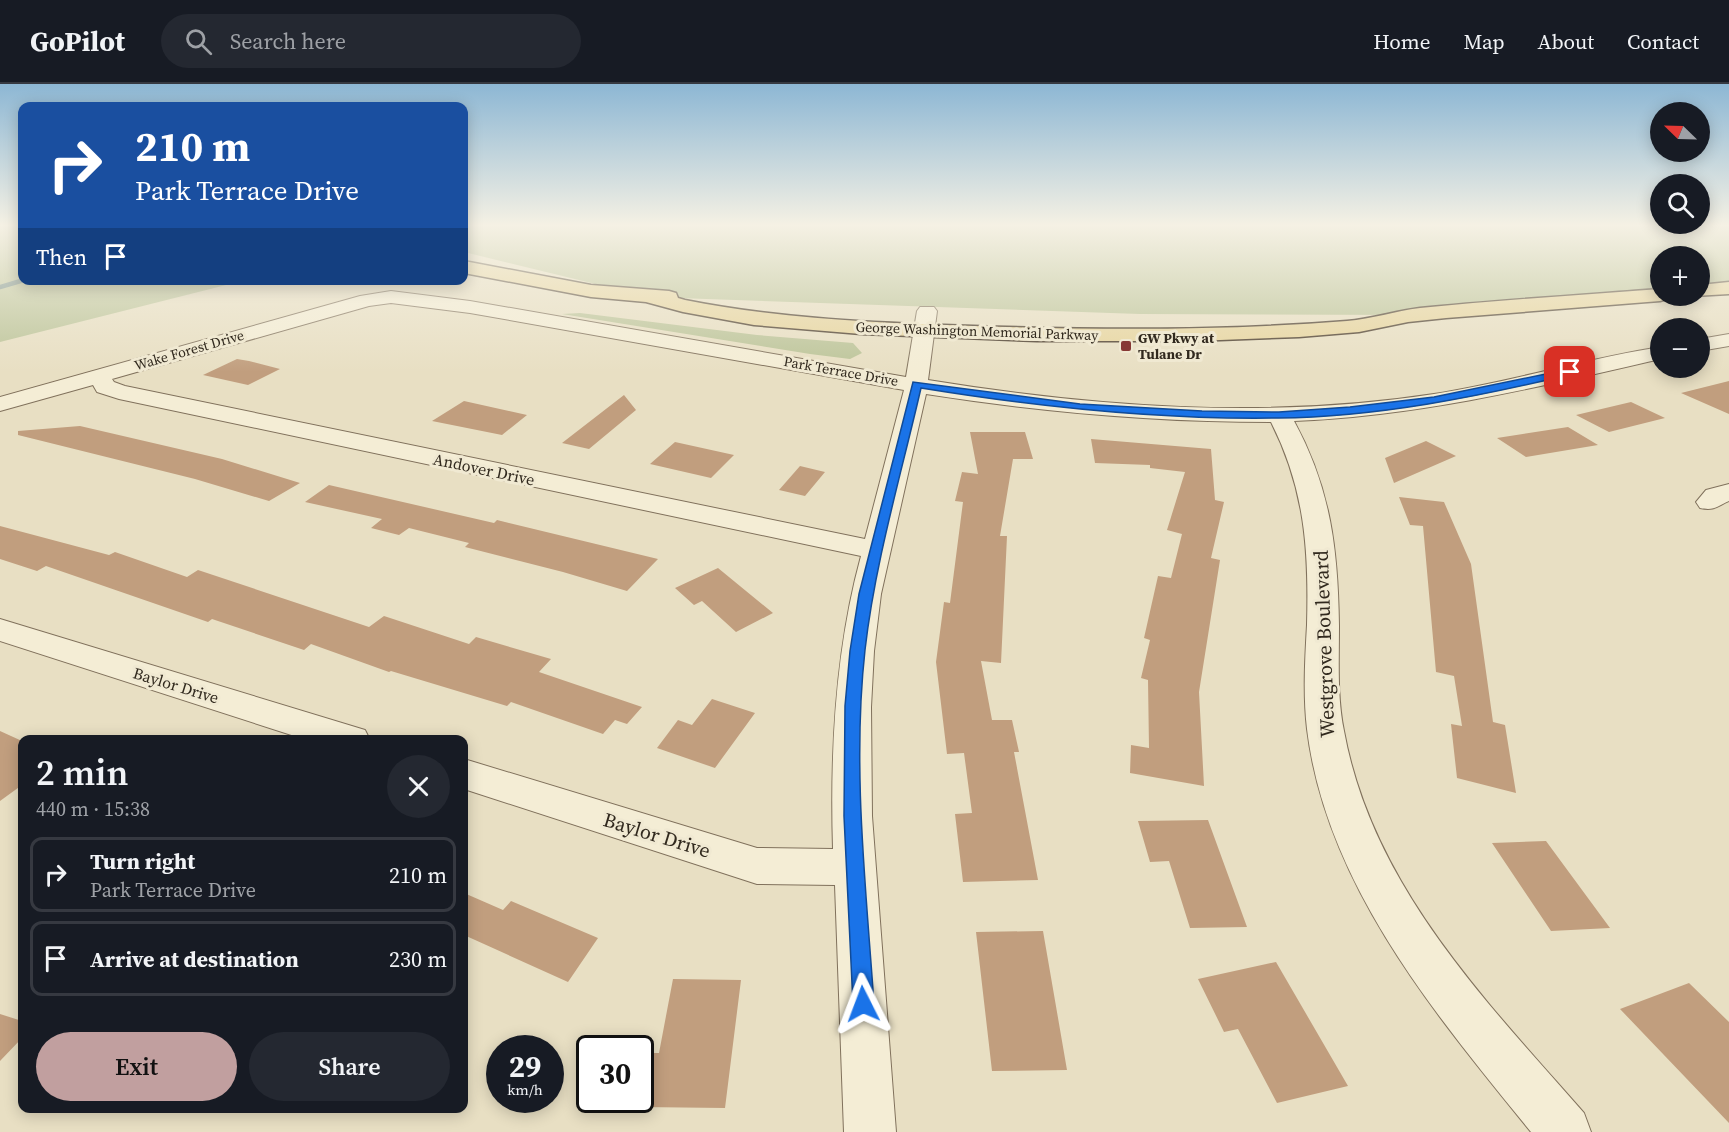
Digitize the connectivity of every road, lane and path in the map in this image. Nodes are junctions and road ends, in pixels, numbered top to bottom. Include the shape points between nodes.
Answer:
1 (502, 274) edge
2 (1729, 288) edge
3 (1710, 290) edge
4 (1650, 296) edge
5 (649, 297) junction
6 (378, 298) joint
7 (843, 307) dead end
8 (903, 310) dead end
9 (1236, 314) dead end
10 (1052, 315) dead end
11 (1413, 315) junction
12 (925, 321) junction
13 (1729, 340) edge
14 (1710, 343) edge
15 (1650, 355) edge
16 (99, 376) junction
17 (917, 384) junction
18 (0, 404) edge
19 (1279, 415) junction
20 (876, 550) junction
21 (0, 630) edge
22 (336, 735) edge
23 (468, 775) edge
24 (855, 866) junction
25 (870, 1132) edge
26 (1565, 1132) edge

1 - 5 main road, George Washington Memorial Parkway
2 - 3 main road
4 - 11 main road, George Washington Memorial Parkway
5 - 7 main road, George Washington Memorial Parkway
5 - 12 main road, George Washington Memorial Parkway via 741,316 830,325
6 - 16 street, Wake Forest Drive
6 - 17 street, Park Terrace Drive via 404,298 668,340
8 - 12 main road, George Washington Memorial Parkway
9 - 11 main road, George Washington Memorial Parkway via 1350,311
10 - 12 main road, George Washington Memorial Parkway
11 - 12 main road, George Washington Memorial Parkway via 1353,327 1055,336
12 - 17 street
13 - 14 street
15 - 19 street, Park Terrace Drive via 1434,400
16 - 18 street, Wake Forest Drive
16 - 20 street, Andover Drive via 105,387 120,392
17 - 19 street, Park Terrace Drive via 1080,407
17 - 20 street
19 - 26 street, Westgrove Boulevard via 1296,447 1318,521 1325,729 1333,773 1352,828 1386,897 1437,975
20 - 24 street via 864,605 853,706
21 - 22 street, Baylor Drive
23 - 24 street, Baylor Drive via 757,866
24 - 25 street

